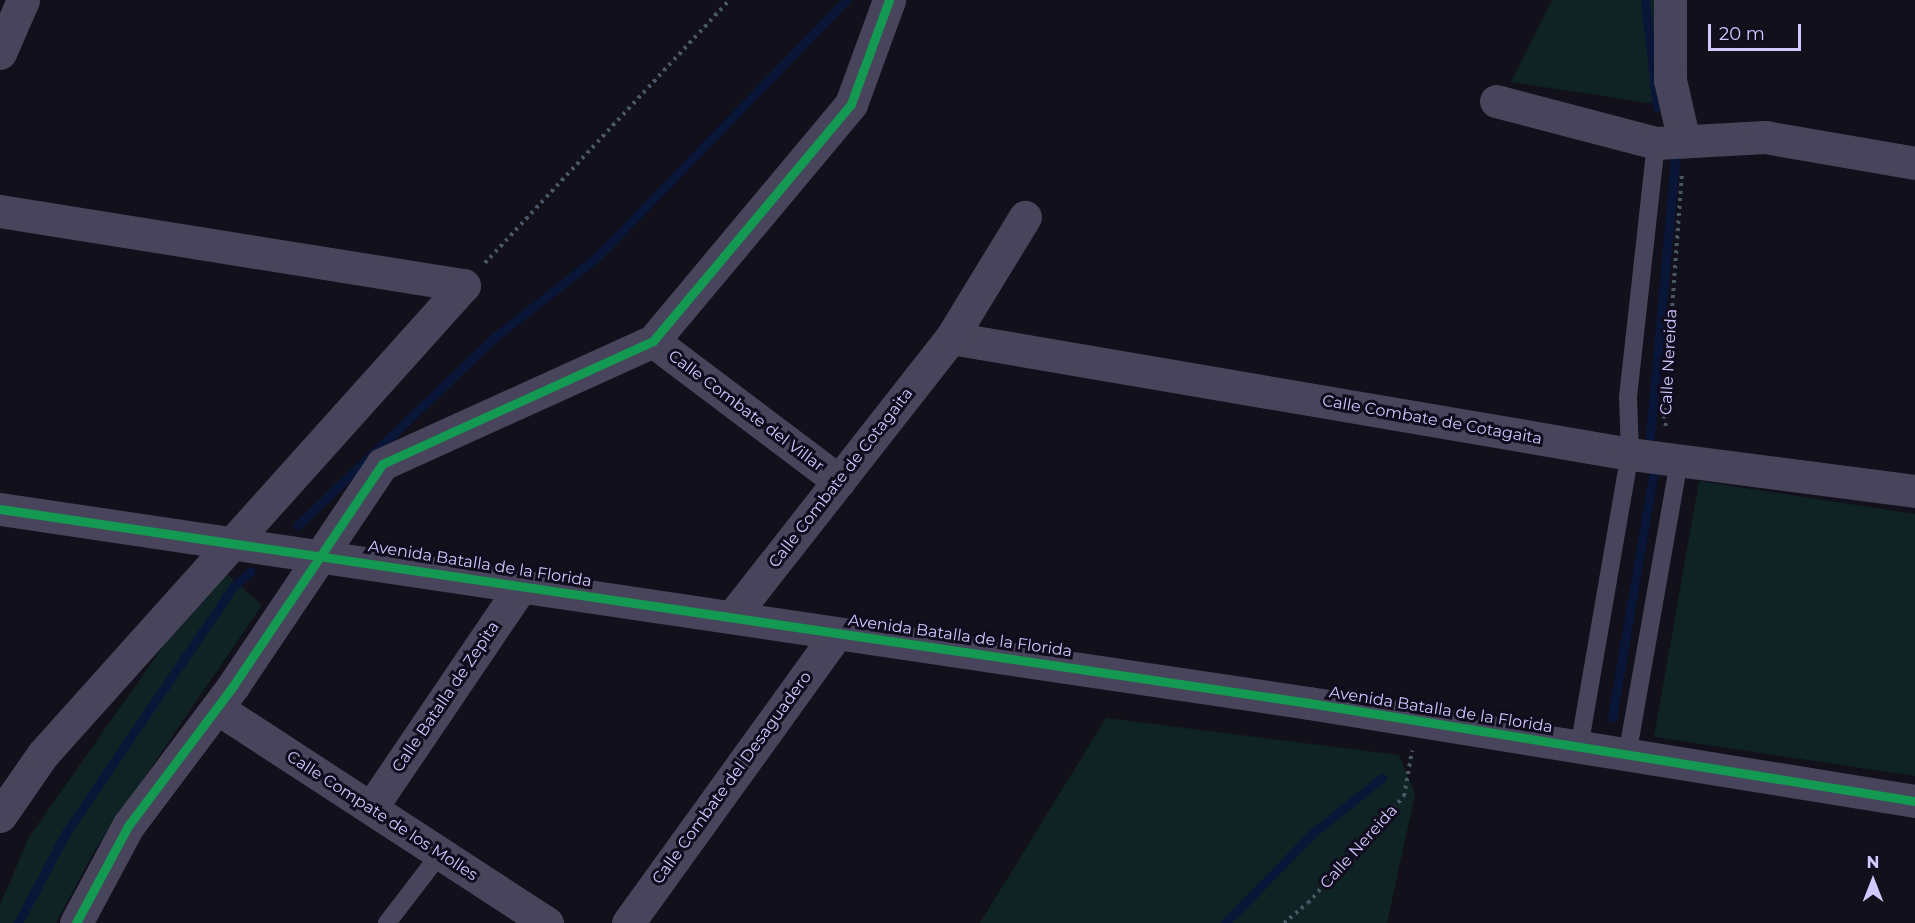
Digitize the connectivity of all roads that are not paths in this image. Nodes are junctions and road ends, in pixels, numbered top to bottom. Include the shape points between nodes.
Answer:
1 (22, 0) edge
2 (889, 0) edge
3 (1670, 0) edge
4 (0, 52) edge
5 (1496, 100) dead end
6 (1670, 142) junction
7 (1915, 163) edge
8 (0, 211) edge
9 (1025, 217) dead end
10 (951, 338) junction
11 (653, 341) junction
12 (1630, 454) junction
13 (1679, 460) junction
14 (839, 481) junction
15 (1915, 491) edge
16 (0, 509) edge
17 (231, 541) junction
18 (324, 555) junction
19 (522, 585) junction
20 (732, 617) junction
21 (837, 633) junction
22 (217, 708) junction
23 (1579, 748) junction
24 (1628, 756) junction
25 (1915, 801) edge
26 (371, 808) junction
27 (0, 816) edge
28 (441, 854) junction
29 (76, 923) edge
30 (387, 923) edge
31 (547, 923) edge
32 (628, 923) edge

1 - 4 street
2 - 11 street via 851,104
3 - 6 street, Calle Nereida
5 - 6 street
6 - 7 street via 1765,137
6 - 12 lane, Calle Nereida via 1628,397
8 - 17 street via 464,285
9 - 10 street, Calle Combate de Cotagaita
10 - 12 street, Calle Combate de Cotagaita
10 - 14 street, Calle Combate de Cotagaita
11 - 14 street, Calle Combate del Villar
11 - 18 street via 382,464
12 - 13 street, Calle Combate de Cotagaita
12 - 23 lane, Calle Nereida
13 - 15 street, Calle Combate de Cotagaita
13 - 24 lane
14 - 20 street, Calle Combate de Cotagaita
16 - 17 street, Avenida Batalla de la Florida
17 - 18 street, Avenida Batalla de la Florida
17 - 27 street via 43,754
18 - 19 street, Avenida Batalla de la Florida
18 - 22 street
19 - 20 street, Avenida Batalla de la Florida
19 - 26 street, Calle Batalla de Zepita
20 - 21 street, Avenida Batalla de la Florida
21 - 23 street, Avenida Batalla de la Florida
21 - 32 street, Calle Combate del Desaguadero
22 - 26 street, Calle Compate de los Molles
22 - 29 street via 128,826
23 - 24 street, Avenida Batalla de la Florida
24 - 25 street, Avenida Batalla de la Florida
26 - 28 street, Calle Compate de los Molles
28 - 30 lane
28 - 31 street, Calle Compate de los Molles

